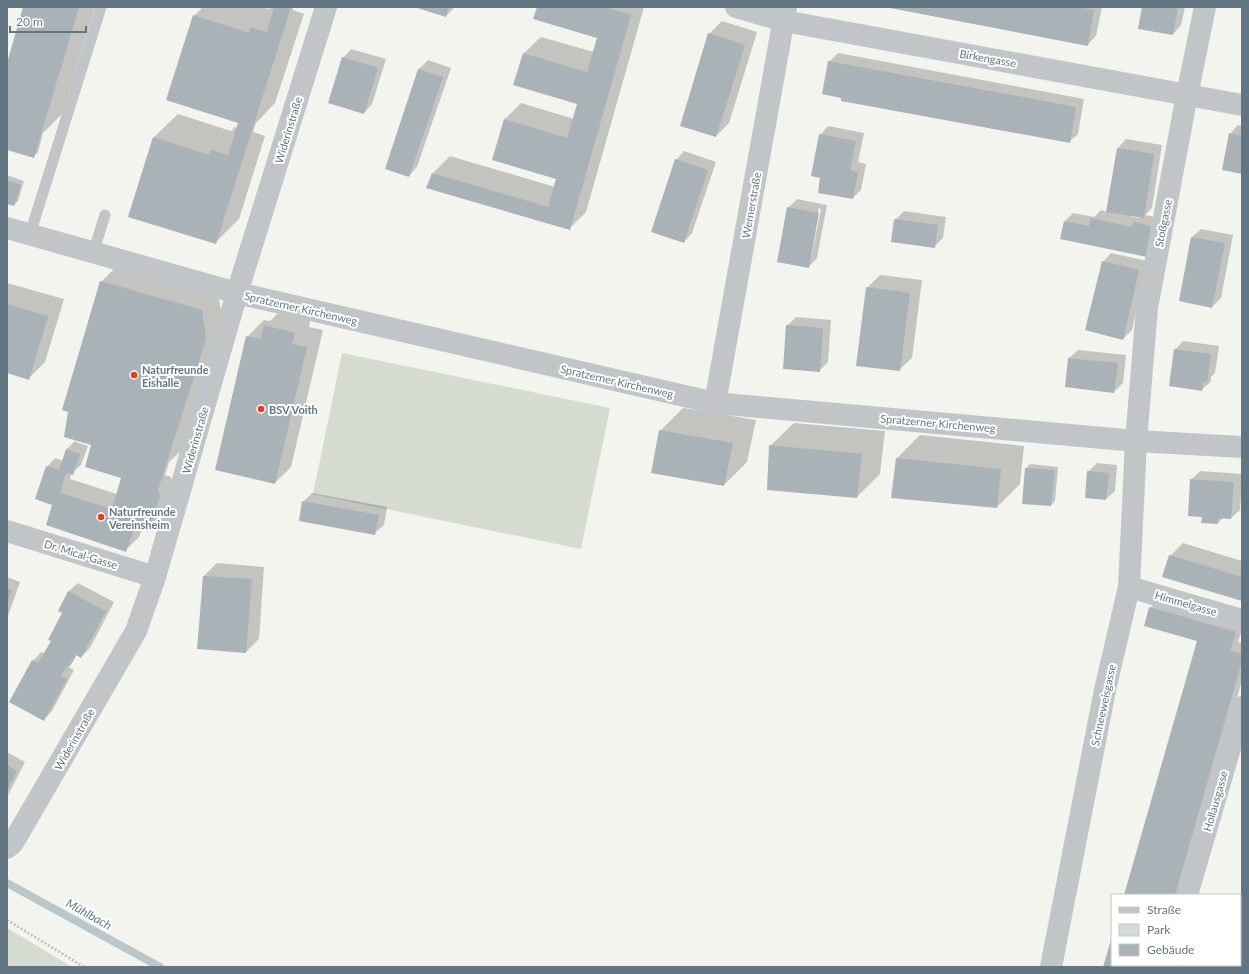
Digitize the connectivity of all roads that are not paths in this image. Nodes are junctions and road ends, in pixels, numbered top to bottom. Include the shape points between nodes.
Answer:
1 (101, 7) edge
2 (326, 7) edge
3 (736, 7) edge
4 (1205, 7) edge
5 (785, 14) edge
6 (1187, 95) junction
7 (1242, 104) edge
8 (106, 215) dead end
9 (7, 228) edge
10 (30, 234) junction
11 (93, 253) junction
12 (237, 293) junction
13 (715, 403) junction
14 (1136, 441) junction
15 (1242, 447) edge
16 (7, 531) edge
17 (155, 577) junction
18 (1129, 587) junction
19 (1242, 620) edge
20 (1242, 707) edge
21 (7, 848) edge
22 (1187, 894) edge
23 (1051, 967) edge

1 - 10 lane
2 - 12 street, Widerinstraße
3 - 5 street, Birkengasse
4 - 6 street, Stoßgasse
5 - 6 street, Birkengasse
5 - 13 street, Wernerstraße
6 - 7 street, Birkengasse
6 - 14 street, Stoßgasse via 1147,308
8 - 11 lane
9 - 10 street, Spratzerner Kirchenweg
10 - 11 street, Spratzerner Kirchenweg
11 - 12 street, Spratzerner Kirchenweg
12 - 13 street, Spratzerner Kirchenweg
12 - 17 street, Widerinstraße
13 - 14 street, Spratzerner Kirchenweg
14 - 15 street, Spratzerner Kirchenweg
14 - 18 street, Schneeweisgasse
16 - 17 street, Dr. Mical-Gasse
17 - 21 street, Widerinstraße via 136,632 17,836
18 - 19 street, Himmelgasse
18 - 23 street, Schneeweisgasse via 1105,690
20 - 22 street, Hollausgasse

